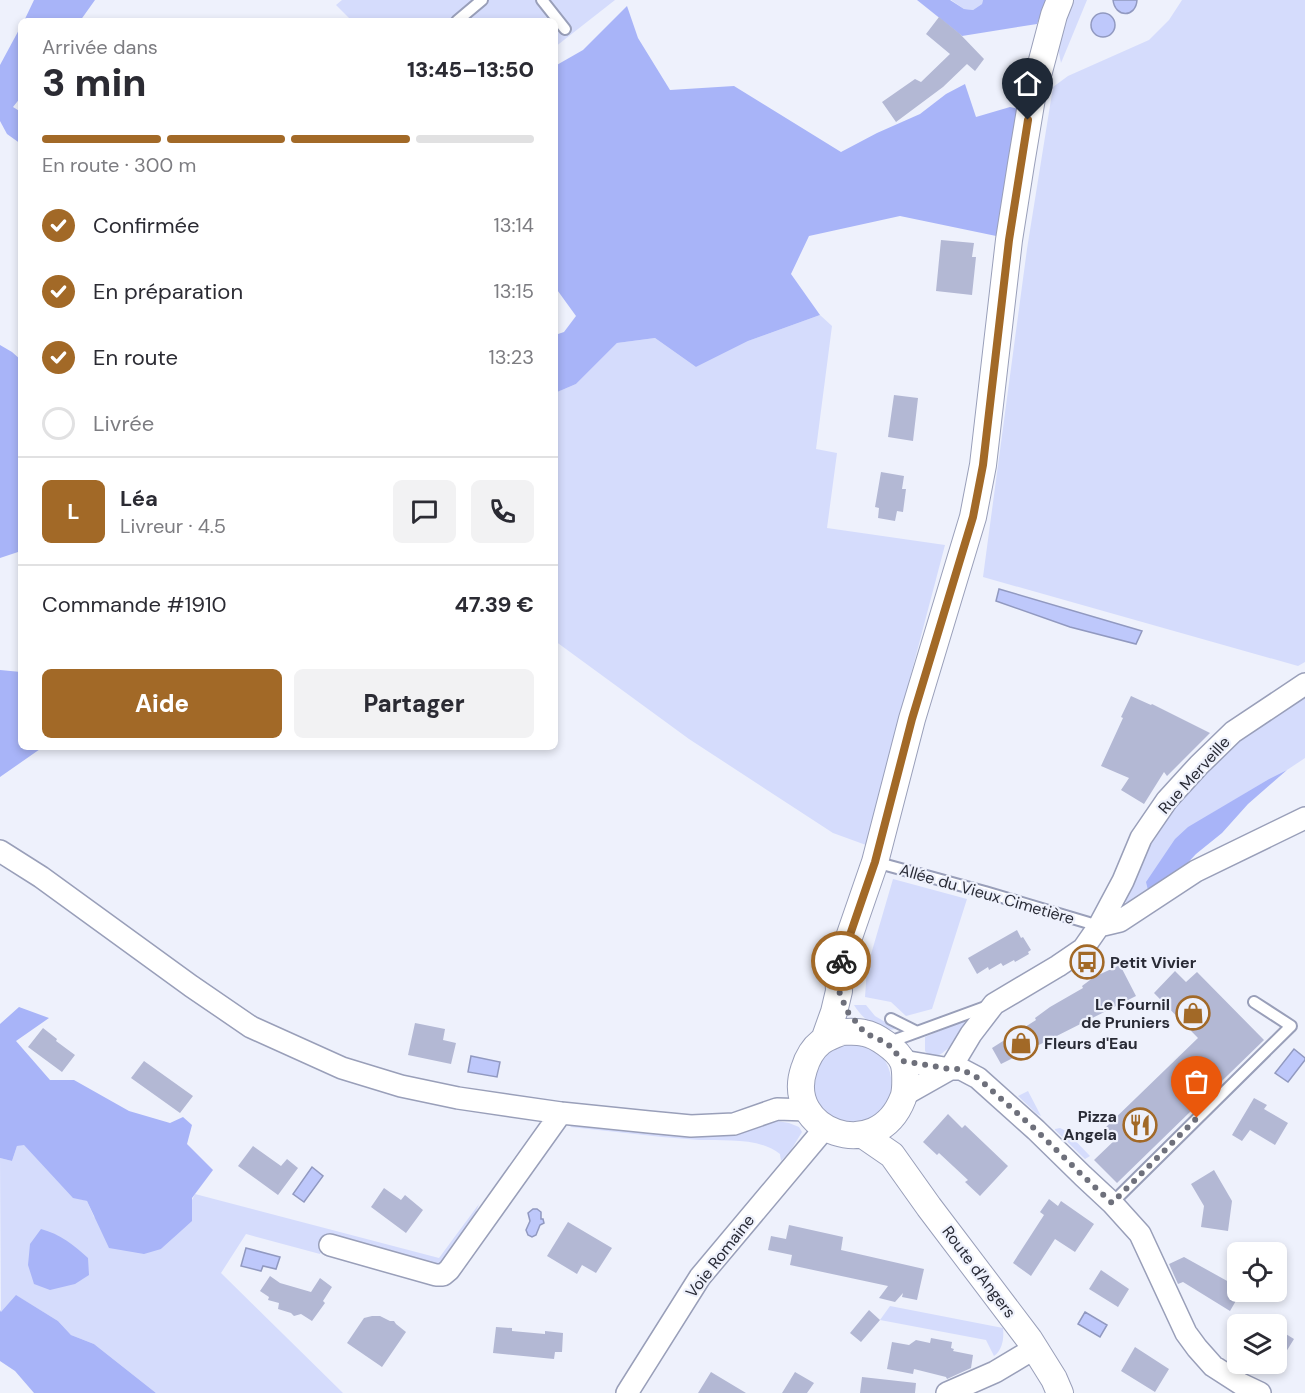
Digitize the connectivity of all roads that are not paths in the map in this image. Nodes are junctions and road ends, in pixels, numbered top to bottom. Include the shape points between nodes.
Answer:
1 (482, 0) edge
2 (542, 0) edge
3 (1060, 0) edge
4 (461, 18) edge
5 (556, 18) edge
6 (558, 20) edge
7 (565, 29) dead end
8 (1305, 684) edge
9 (1305, 818) edge
10 (0, 851) edge
11 (875, 862) junction
12 (1099, 926) junction
13 (839, 991) junction
14 (1254, 1002) dead end
15 (994, 1004) junction
16 (917, 1032) junction
17 (886, 1039) junction
18 (824, 1040) junction
19 (950, 1069) junction
20 (904, 1095) junction
21 (812, 1108) junction
22 (561, 1113) junction
23 (890, 1119) junction
24 (863, 1135) junction
25 (892, 1155) junction
26 (1112, 1203) junction
27 (330, 1245) dead end
28 (1035, 1348) junction
29 (627, 1393) edge
30 (947, 1393) edge
31 (1060, 1393) edge
32 (1260, 1393) edge

1 - 4 lane
2 - 5 lane
3 - 11 street via 1032,98 973,517 912,719
6 - 7 lane
8 - 12 street, Rue Merveille via 1233,732 1167,800 1141,838
9 - 12 street via 1196,871 1120,921
10 - 22 street via 251,1027 342,1068 401,1086
11 - 12 lane, Allée du Vieux Cimetière
11 - 13 street via 838,969
12 - 15 street, Rue Merveille via 1083,949
13 - 17 street via 847,1011
13 - 18 street
14 - 26 lane via 1291,1026
15 - 16 lane
15 - 19 street
16 - 17 lane
16 - 17 lane
17 - 18 street via 841,1032
17 - 19 street
17 - 20 street via 905,1074
18 - 21 street via 807,1058 801,1078
19 - 20 street
19 - 26 street via 961,1069 978,1078
20 - 23 street
21 - 22 street via 777,1109 734,1124 691,1126
21 - 24 street via 843,1135
21 - 29 street, Voie Romaine
22 - 27 street via 443,1275
23 - 24 street via 881,1128
23 - 25 street
24 - 25 street, Route d'Angers
25 - 28 street, Route d'Angers
26 - 32 street via 1140,1234 1186,1333 1197,1348 1213,1366
28 - 30 street via 995,1372
28 - 31 street, Route d'Angers

